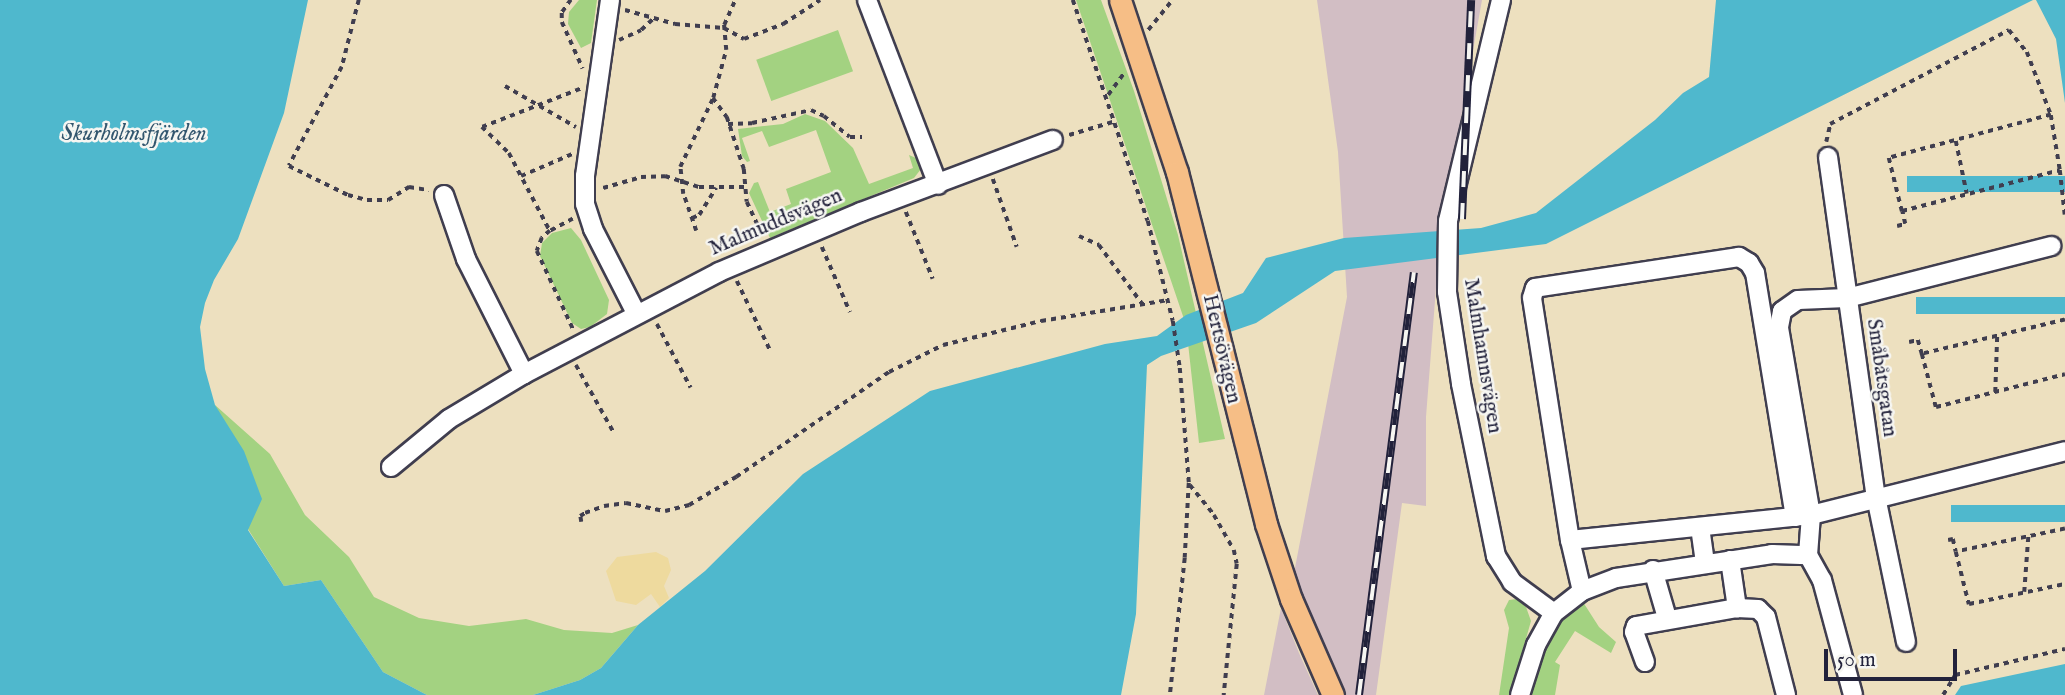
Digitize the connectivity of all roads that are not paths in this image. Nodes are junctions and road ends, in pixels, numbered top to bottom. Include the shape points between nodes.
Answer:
1 (867, 0) edge
2 (1120, 0) edge
3 (1500, 0) edge
4 (614, 5) edge
5 (1053, 140) road end
6 (1828, 157) road end
7 (938, 185) junction
8 (444, 195) road end
9 (2051, 246) dead end
10 (1847, 298) junction
11 (636, 313) junction
12 (524, 374) junction
13 (2065, 451) edge
14 (391, 467) dead end
15 (1876, 497) junction
16 (1803, 516) junction
17 (1700, 527) junction
18 (1570, 540) junction
19 (1808, 555) junction
20 (1730, 560) junction
21 (1706, 563) junction
22 (1653, 570) junction
23 (1582, 591) junction
24 (1737, 608) junction
25 (1554, 613) junction
26 (1667, 618) junction
27 (1906, 642) dead end
28 (1645, 662) dead end
29 (1333, 695) edge
30 (1520, 695) edge
31 (1786, 695) edge
32 (1853, 695) edge

1 - 7 street
2 - 29 main road, Hertsövägen via 1166,134 1255,486 1291,599
3 - 25 street, Malmhamnsvägen via 1448,221 1445,268 1461,384 1496,556 1513,582
4 - 11 street via 585,176 585,204
5 - 7 street, Malmuddsvägen
6 - 10 street, Småbåtsgatan
7 - 11 street, Malmuddsvägen via 719,272
8 - 12 street via 467,259
9 - 10 street
10 - 15 street, Småbåtsgatan
10 - 16 street via 1798,300 1779,318
11 - 12 street, Malmuddsvägen
12 - 14 street, Malmuddsvägen via 449,419
13 - 15 street
15 - 16 street
15 - 27 street, Småbåtsgatan
16 - 17 street
16 - 18 street via 1755,273 1739,257 1535,288 1532,293
16 - 19 street
17 - 18 street
17 - 21 street
18 - 23 street
19 - 20 street
19 - 32 street via 1822,580
20 - 21 street
20 - 24 street
21 - 22 street
22 - 23 street
22 - 26 street
23 - 25 street
24 - 26 street
24 - 31 street via 1758,609 1766,617
25 - 30 street via 1536,645
26 - 28 street via 1636,626

